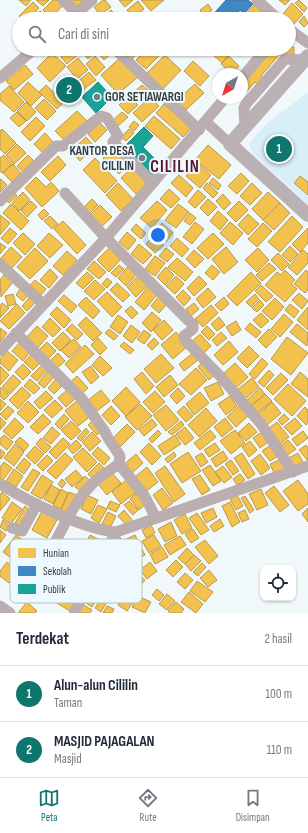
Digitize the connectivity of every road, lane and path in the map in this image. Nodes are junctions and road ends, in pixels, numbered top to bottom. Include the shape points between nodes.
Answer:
1 (63, 0) edge
2 (92, 0) edge
3 (257, 0) edge
4 (72, 12) edge
5 (81, 12) edge
6 (270, 12) edge
7 (296, 34) edge
8 (308, 43) edge
9 (26, 56) edge
10 (123, 56) edge
11 (260, 56) edge
12 (306, 58) edge
13 (248, 71) edge
14 (0, 78) edge
15 (220, 104) edge
16 (202, 126) junction
17 (230, 144) junction
18 (153, 183) junction
19 (65, 193) dead end
20 (0, 201) edge
21 (307, 214) edge
22 (106, 238) junction
23 (0, 264) edge
24 (43, 304) junction
25 (16, 334) junction
26 (0, 351) edge
27 (119, 464) junction
28 (308, 466) edge
29 (293, 472) junction
30 (0, 484) edge
31 (37, 504) junction
32 (69, 518) junction
33 (156, 518) junction
34 (12, 528) dead end
35 (116, 532) junction
36 (57, 539) edge
37 (112, 539) edge
38 (79, 603) edge
39 (0, 606) edge
40 (10, 613) edge
41 (74, 613) edge

1 - 4 street
2 - 5 street
3 - 6 street
7 - 8 street
9 - 14 street
10 - 16 street
11 - 13 street
12 - 17 main road
15 - 16 street
16 - 17 street
16 - 18 street
17 - 21 main road
18 - 20 street via 113,142 118,136 108,118 101,116 63,146 56,146
18 - 22 street
19 - 22 street
22 - 24 street
22 - 29 street via 193,325 193,329 184,336 185,340 261,424
23 - 24 street
24 - 25 street
25 - 26 street
25 - 27 street via 82,399 120,456
27 - 32 street via 91,485
27 - 33 street via 144,495
28 - 29 street
29 - 33 street
30 - 31 street
31 - 32 street
31 - 34 street via 22,531
32 - 35 street via 88,526
32 - 36 street
33 - 35 street
35 - 37 street
38 - 41 street
39 - 40 street

